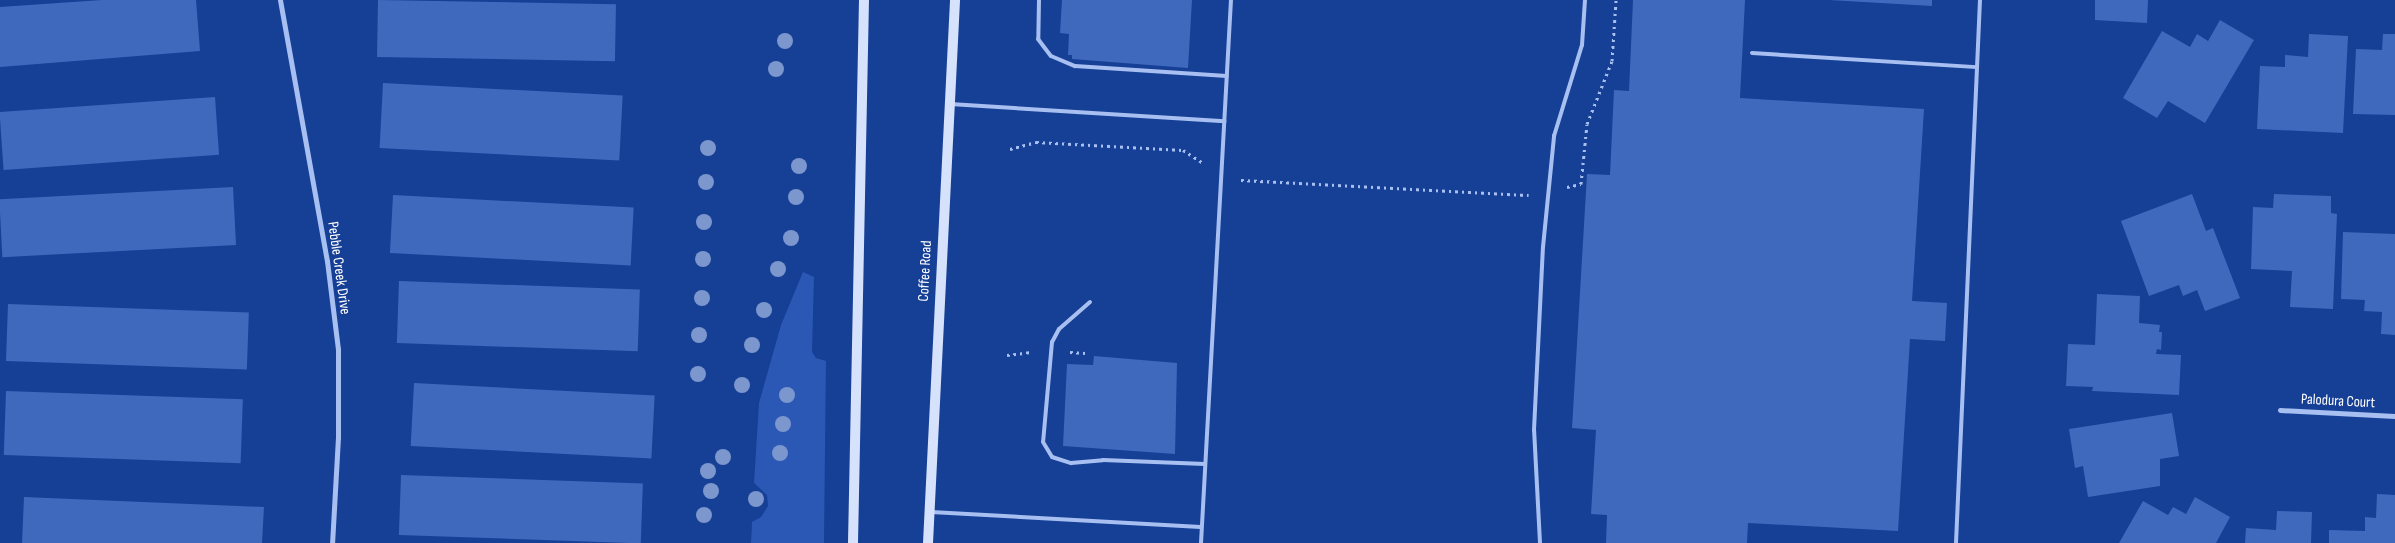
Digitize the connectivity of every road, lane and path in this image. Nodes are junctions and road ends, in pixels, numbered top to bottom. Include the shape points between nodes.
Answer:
1 (280, 0) edge
2 (864, 0) edge
3 (955, 0) edge
4 (1039, 0) edge
5 (1231, 0) edge
6 (1585, 0) edge
7 (1616, 0) edge
8 (1980, 0) edge
9 (1752, 53) dead end
10 (1977, 67) junction
11 (1227, 76) junction
12 (948, 103) junction
13 (1224, 121) junction
14 (1010, 149) dead end
15 (1221, 171) junction
16 (1548, 191) junction
17 (1090, 302) dead end
18 (2280, 410) dead end
19 (2395, 416) edge
20 (1205, 464) junction
21 (929, 512) junction
22 (1201, 527) junction
23 (332, 543) edge
24 (852, 543) edge
25 (928, 543) edge
26 (1201, 543) edge
27 (1540, 543) edge
28 (1956, 543) edge

1 - 23 street, Pebble Creek Drive via 327,261 338,349 338,437
2 - 24 main road
3 - 12 main road, Coffee Road
4 - 11 lane via 1038,39 1051,56 1075,66
5 - 11 lane
6 - 16 lane via 1582,45 1554,136
7 - 16 path via 1612,61 1587,124 1581,184
8 - 10 lane
9 - 10 lane
10 - 28 lane
11 - 13 lane
12 - 13 lane
12 - 21 main road, Coffee Road
13 - 15 lane
14 - 15 path via 1036,142 1183,150 1192,158
15 - 16 path via 1242,180 1524,196
15 - 20 lane
16 - 27 lane via 1534,430
17 - 20 lane via 1059,329 1052,342 1043,442 1052,457 1071,463 1103,460
18 - 19 street, Palodura Court
20 - 22 lane
21 - 22 lane
21 - 25 main road, Coffee Road
22 - 26 lane

